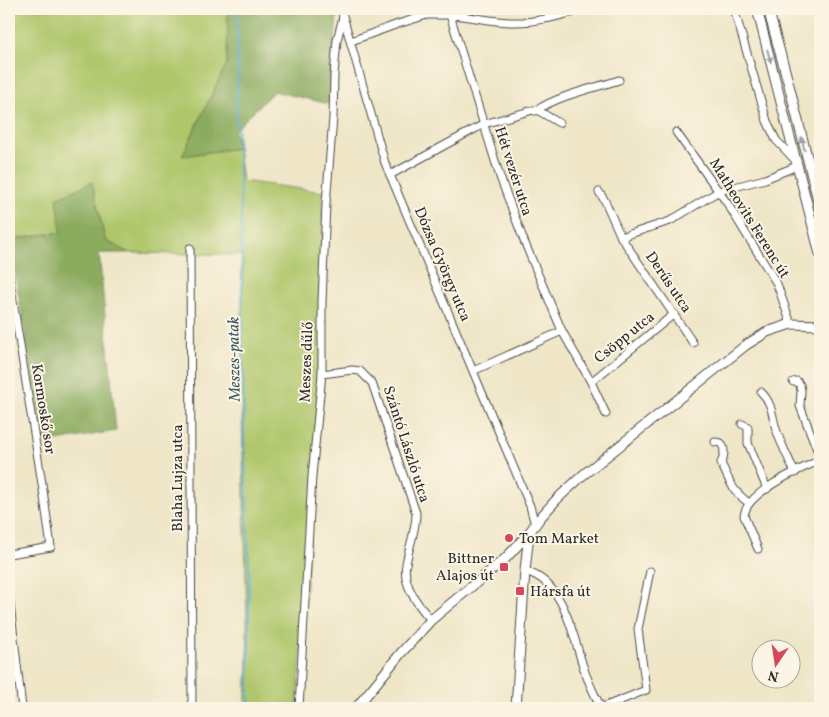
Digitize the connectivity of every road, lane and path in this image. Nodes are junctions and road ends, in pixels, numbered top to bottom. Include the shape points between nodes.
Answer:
1 (341, 9) edge
2 (455, 9) edge
3 (585, 9) edge
4 (734, 9) edge
5 (757, 9) edge
6 (768, 9) edge
7 (450, 15) junction
8 (343, 17) junction
9 (351, 41) junction
10 (619, 80) dead end
11 (535, 110) junction
12 (559, 123) dead end
13 (484, 124) junction
14 (676, 132) dead end
15 (797, 164) junction
16 (390, 175) junction
17 (719, 191) junction
18 (599, 192) dead end
19 (820, 208) edge
20 (621, 237) junction
21 (190, 248) dead end
22 (820, 254) edge
23 (9, 276) edge
24 (674, 314) junction
25 (791, 324) junction
26 (820, 325) edge
27 (562, 331) junction
28 (693, 343) dead end
29 (473, 371) junction
30 (322, 374) junction
31 (591, 382) junction
32 (792, 382) dead end
33 (761, 392) dead end
34 (606, 414) dead end
35 (742, 424) dead end
36 (715, 442) dead end
37 (820, 454) edge
38 (820, 460) edge
39 (795, 473) junction
40 (767, 489) junction
41 (750, 503) junction
42 (535, 525) junction
43 (529, 533) junction
44 (758, 549) dead end
45 (9, 554) edge
46 (525, 571) junction
47 (650, 571) dead end
48 (9, 595) edge
49 (431, 620) junction
50 (22, 708) edge
51 (190, 708) edge
52 (299, 708) edge
53 (356, 708) edge
54 (516, 708) edge
55 (586, 708) edge
56 (601, 708) edge

1 - 8 street, Dózsa György utca
2 - 7 street
3 - 7 street via 549,18 511,22
4 - 15 street via 767,121 776,140
5 -> 15 street
19 -> 6 street
7 - 9 street via 428,16
7 - 13 street, Hét vezér utca
8 - 9 street, Dózsa György utca
8 - 30 street, Meszes dűlő via 337,40 326,204
9 - 16 street, Dózsa György utca
10 - 11 street via 566,96
11 - 12 street
11 - 13 street
13 - 16 street
13 - 27 street, Hét vezér utca via 524,241
14 - 17 street, Matheovits Ferenc út
15 - 17 street via 765,179
15 - 22 street
16 - 29 street, Dózsa György utca
17 - 20 street via 670,221
17 - 25 street, Matheovits Ferenc út via 777,284
18 - 20 street, Derűs utca
20 - 24 street, Derűs utca
21 - 51 street, Blaha Lujza utca
23 - 45 street, Kormoskő sor via 51,547
24 - 28 street, Derűs utca
24 - 31 street, Csöpp utca
25 - 26 street
25 - 42 street via 767,332 746,345 583,475
27 - 29 street
27 - 31 street, Hét vezér utca
29 - 42 street, Dózsa György utca
30 - 49 street, Szántó László utca via 360,371 372,383 416,513 405,573 408,587
30 - 52 street, Meszes dűlő via 312,476
31 - 34 street, Hét vezér utca
32 - 37 street via 800,386 800,406
33 - 39 street via 768,398
35 - 40 street via 748,427 748,443
36 - 41 street via 724,447 721,463 736,494
38 - 39 street
39 - 40 street
40 - 41 street
41 - 44 street via 744,510 744,516
42 - 43 street
43 - 46 street
43 - 49 street via 506,558
46 - 54 street
46 - 56 street via 540,576 556,594
47 - 56 street via 638,628 646,690
48 - 50 street
49 - 53 street
55 - 56 street

